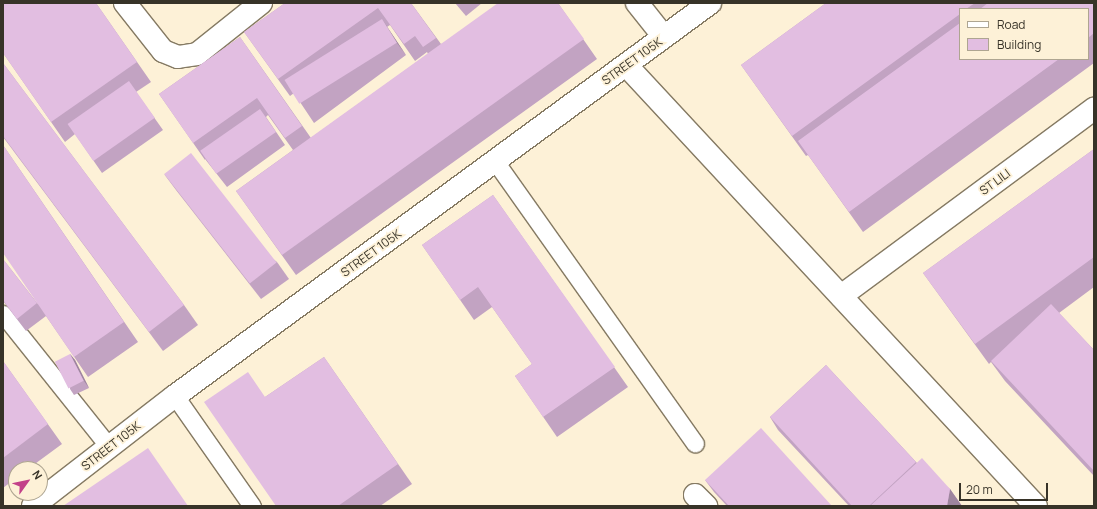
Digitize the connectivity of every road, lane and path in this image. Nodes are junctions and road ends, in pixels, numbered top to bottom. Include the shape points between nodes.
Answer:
1 (125, 3) edge
2 (261, 3) edge
3 (637, 3) edge
4 (710, 3) edge
5 (664, 37) junction
6 (626, 65) junction
7 (1094, 109) edge
8 (495, 161) junction
9 (841, 296) junction
10 (3, 314) edge
11 (175, 396) junction
12 (695, 443) dead end
13 (109, 447) junction
14 (1034, 505) edge
15 (33, 506) edge
16 (252, 506) edge

1 - 2 street via 163,51 178,57 197,54
3 - 5 street
4 - 5 street, STREET 105K
5 - 6 street, STREET 105K
6 - 8 street, STREET 105K
6 - 9 street
7 - 9 street
8 - 11 street, STREET 105K
8 - 12 lane
9 - 14 street
10 - 13 lane
11 - 13 street, STREET 105K
11 - 16 lane
13 - 15 street, STREET 105K

